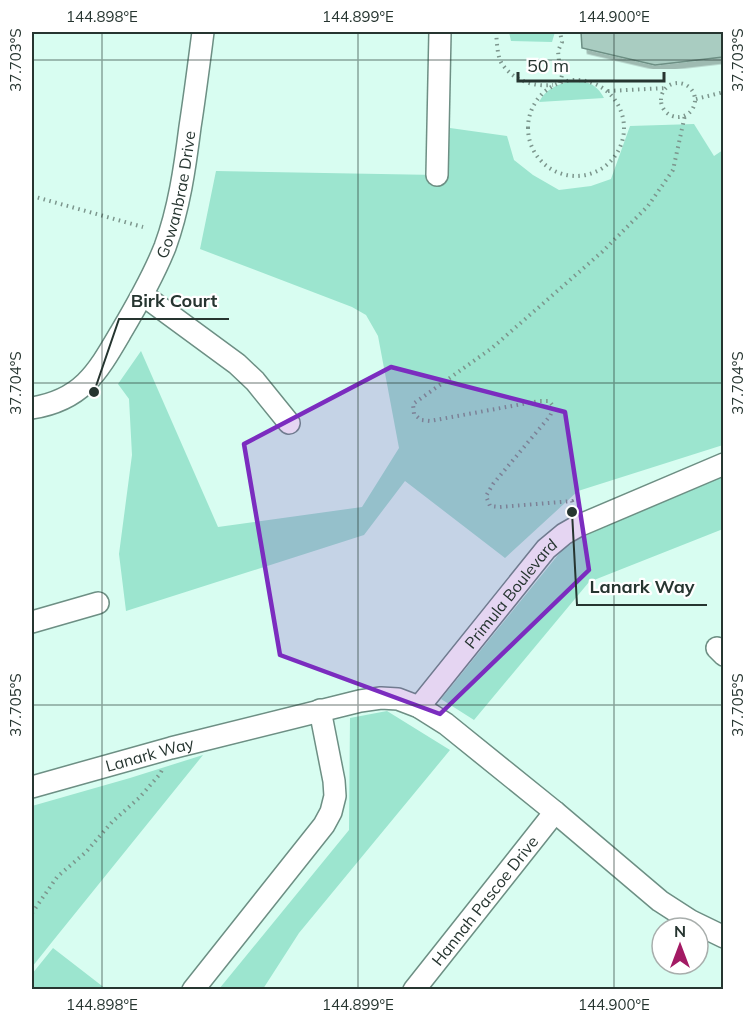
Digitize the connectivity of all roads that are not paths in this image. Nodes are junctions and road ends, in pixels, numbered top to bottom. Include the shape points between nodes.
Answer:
1 (203, 32) edge
2 (440, 32) edge
3 (437, 175) dead end
4 (143, 295) junction
5 (32, 408) edge
6 (289, 423) dead end
7 (723, 464) edge
8 (98, 603) dead end
9 (32, 622) edge
10 (419, 707) junction
11 (320, 710) junction
12 (32, 787) edge
13 (555, 812) junction
14 (723, 937) edge
15 (193, 990) edge
16 (414, 990) edge

1 - 4 street, Gowanbrae Drive via 176,209
2 - 3 street
4 - 5 street, Gowanbrae Drive via 86,384 68,398
4 - 6 street via 237,364
7 - 10 street, Primula Boulevard via 564,534 546,549
8 - 9 street
10 - 11 street, Lanark Way via 381,698
10 - 13 street, Lanark Way via 446,724
11 - 12 street, Lanark Way
11 - 15 street via 334,781 331,812
13 - 14 street, Lanark Way via 660,902
13 - 16 street, Hannah Pascoe Drive

